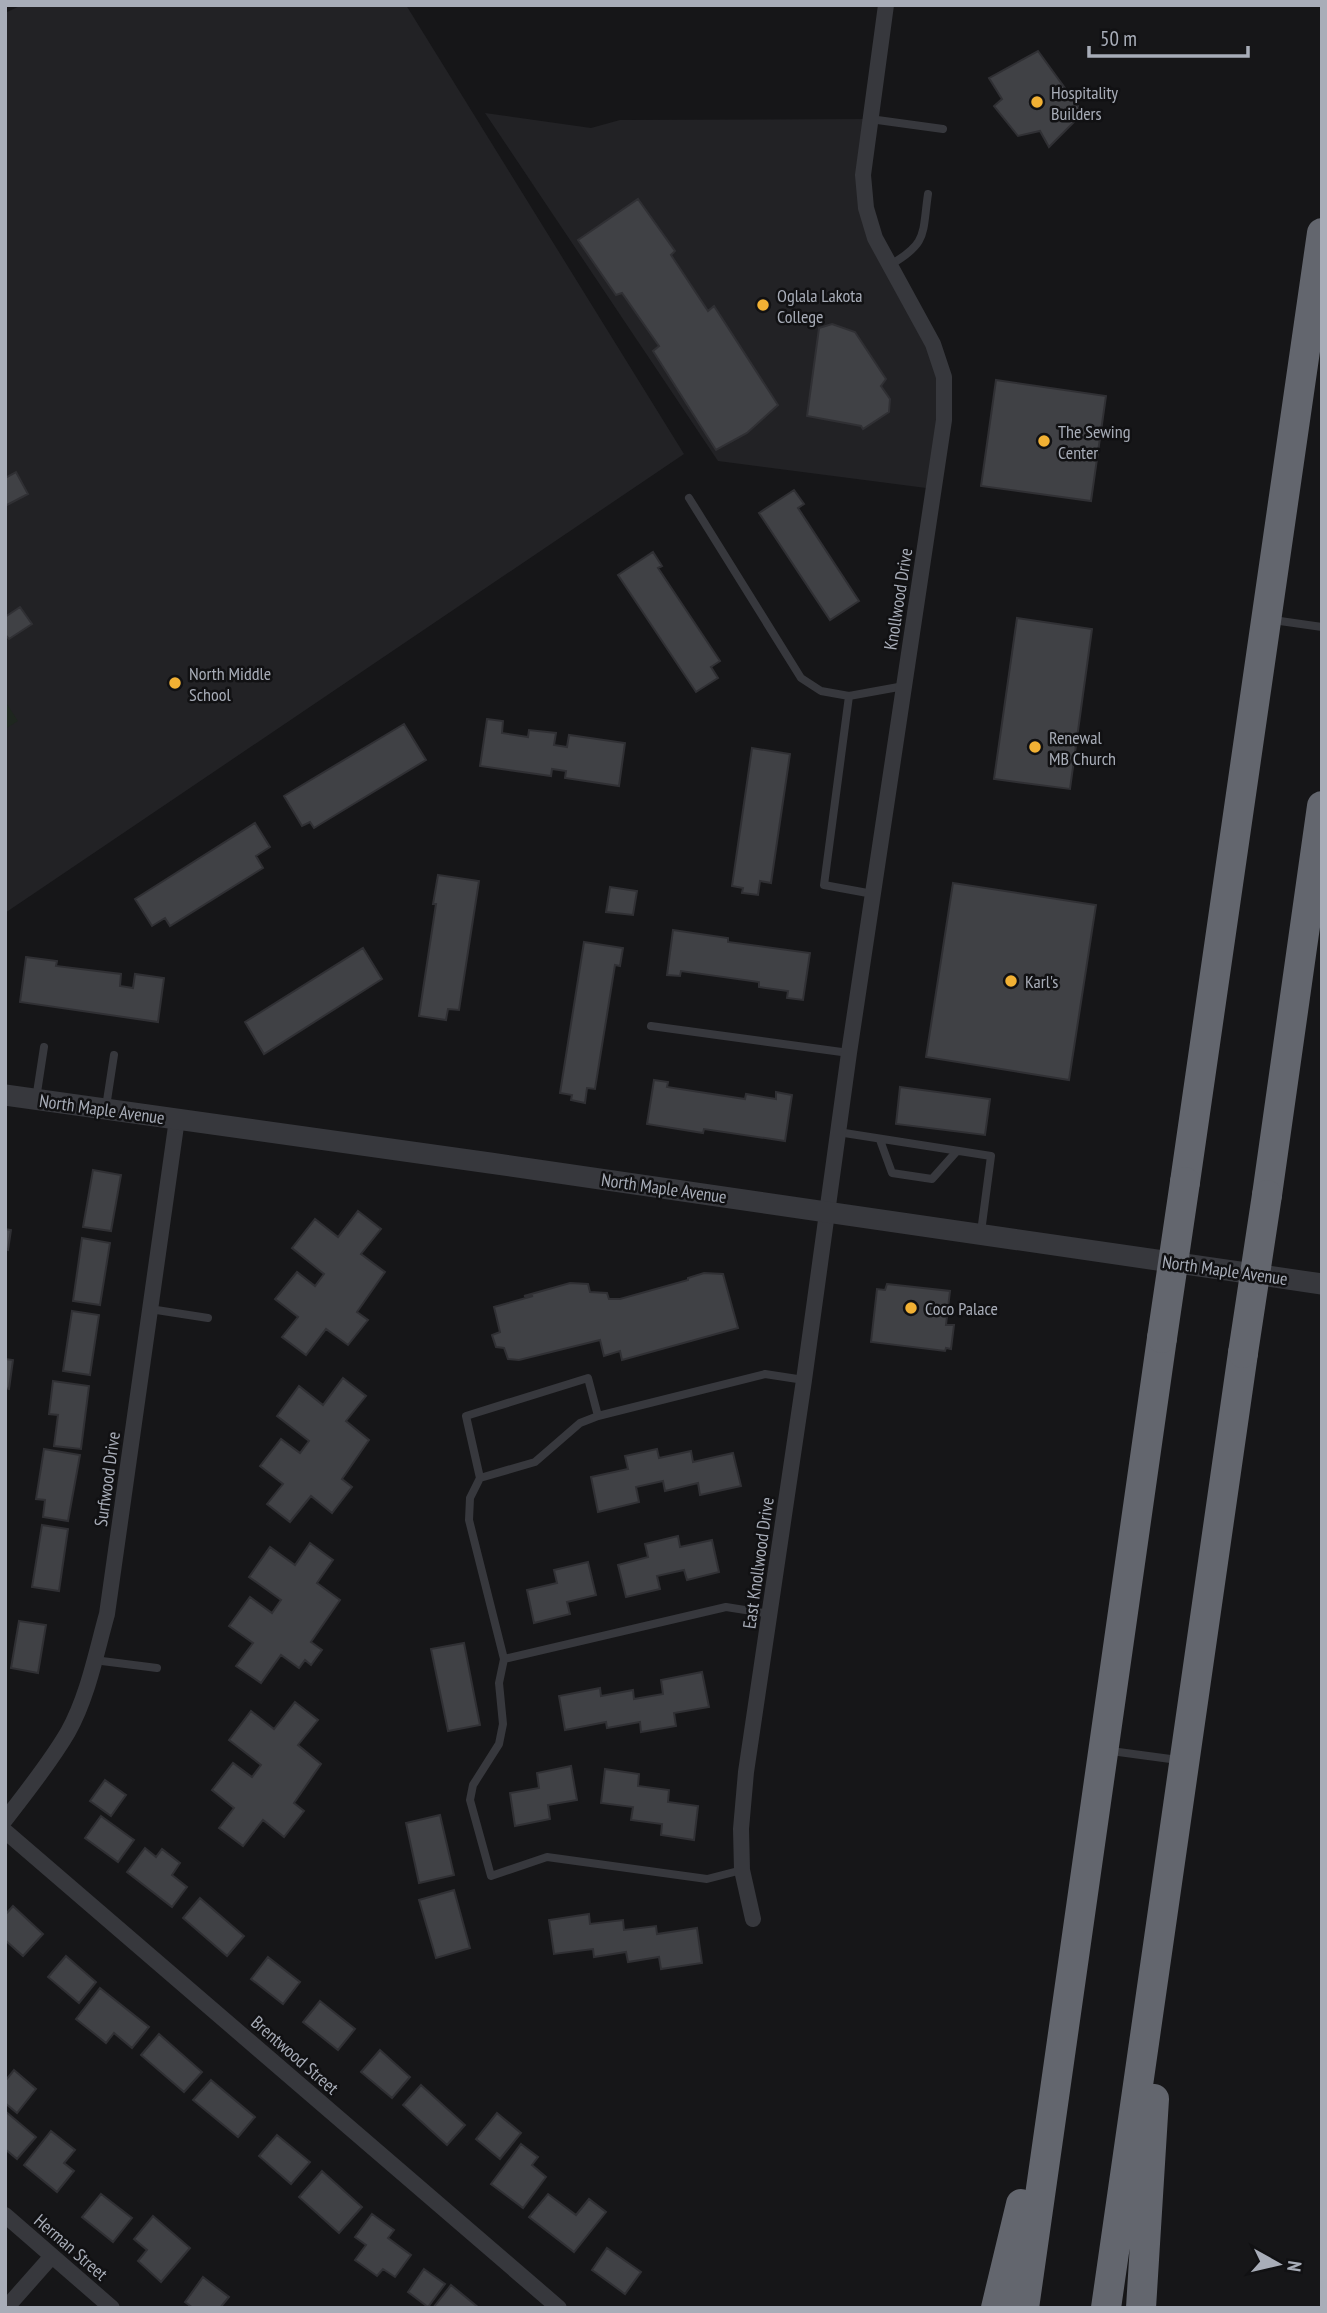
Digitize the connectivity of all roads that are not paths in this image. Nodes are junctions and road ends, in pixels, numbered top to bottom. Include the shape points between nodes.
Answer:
1 (886, 5) edge
2 (869, 119) junction
3 (943, 129) dead end
4 (928, 194) dead end
5 (1322, 233) edge
6 (890, 265) junction
7 (689, 498) dead end
8 (1267, 620) junction
9 (1322, 627) edge
10 (904, 686) junction
11 (849, 696) junction
12 (1322, 806) edge
13 (873, 894) junction
14 (651, 1026) dead end
15 (44, 1046) dead end
16 (849, 1053) junction
17 (114, 1055) dead end
18 (5, 1095) edge
19 (36, 1100) junction
20 (106, 1110) junction
21 (177, 1119) junction
22 (838, 1132) junction
23 (880, 1140) junction
24 (957, 1151) junction
25 (827, 1213) junction
26 (981, 1235) junction
27 (1322, 1284) edge
28 (150, 1309) junction
29 (208, 1318) dead end
30 (804, 1380) junction
31 (598, 1416) junction
32 (480, 1478) junction
33 (770, 1614) junction
34 (504, 1659) junction
35 (94, 1660) junction
36 (157, 1668) dead end
37 (1103, 1750) junction
38 (1184, 1761) junction
39 (5, 1820) edge
40 (5, 1831) edge
41 (742, 1870) junction
42 (1168, 1875) junction
43 (753, 1919) dead end
44 (1068, 1992) junction
45 (5, 2215) edge
46 (52, 2256) junction
47 (6, 2308) edge
48 (112, 2308) edge
49 (559, 2308) edge
50 (996, 2308) edge
51 (1024, 2308) edge
52 (1105, 2308) edge
53 (1141, 2308) edge

1 - 2 street, Knollwood Drive
2 - 3 lane
2 - 6 street, Knollwood Drive via 863,175 866,208
4 - 6 lane via 917,247
5 - 8 highway
6 - 10 street, Knollwood Drive via 933,344 944,377 944,420
7 - 11 lane via 801,678 821,691
8 - 9 lane
8 - 37 highway, bridge
10 - 11 lane
10 - 13 street, Knollwood Drive
11 - 13 lane via 824,885
12 - 38 highway, bridge
13 - 16 street, Knollwood Drive
14 - 16 lane
15 - 19 lane
16 - 22 street, Knollwood Drive
17 - 20 lane
18 - 19 street, North Maple Avenue
19 - 20 street, North Maple Avenue
20 - 21 street, North Maple Avenue
21 - 25 street, North Maple Avenue
21 - 28 street, Surfwood Drive
22 - 23 lane
22 - 25 street, Knollwood Drive
23 - 24 lane
23 - 24 lane via 892,1173 932,1179
24 - 26 lane via 991,1156
25 - 26 street, North Maple Avenue
25 - 30 street, East Knollwood Drive
26 - 27 street, North Maple Avenue
28 - 29 lane
28 - 35 street, Surfwood Drive via 107,1614
30 - 31 lane via 765,1374
30 - 33 street, East Knollwood Drive
31 - 32 lane via 580,1423 535,1462
31 - 32 lane via 588,1378 467,1416
32 - 34 lane via 470,1498 469,1520
33 - 34 lane via 726,1607
33 - 41 street, East Knollwood Drive via 746,1772
34 - 41 lane via 499,1683 503,1724 499,1744 473,1785 470,1800 491,1876 547,1857 707,1880
35 - 36 lane
35 - 39 street, Surfwood Drive via 69,1730
37 - 38 lane
37 - 44 highway
38 - 42 highway
40 - 49 street, Brentwood Street
41 - 43 street, East Knollwood Drive
42 - 52 highway
42 - 53 highway
44 - 50 highway
44 - 51 highway
45 - 46 street, Herman Street
46 - 47 street
46 - 48 street, Herman Street

